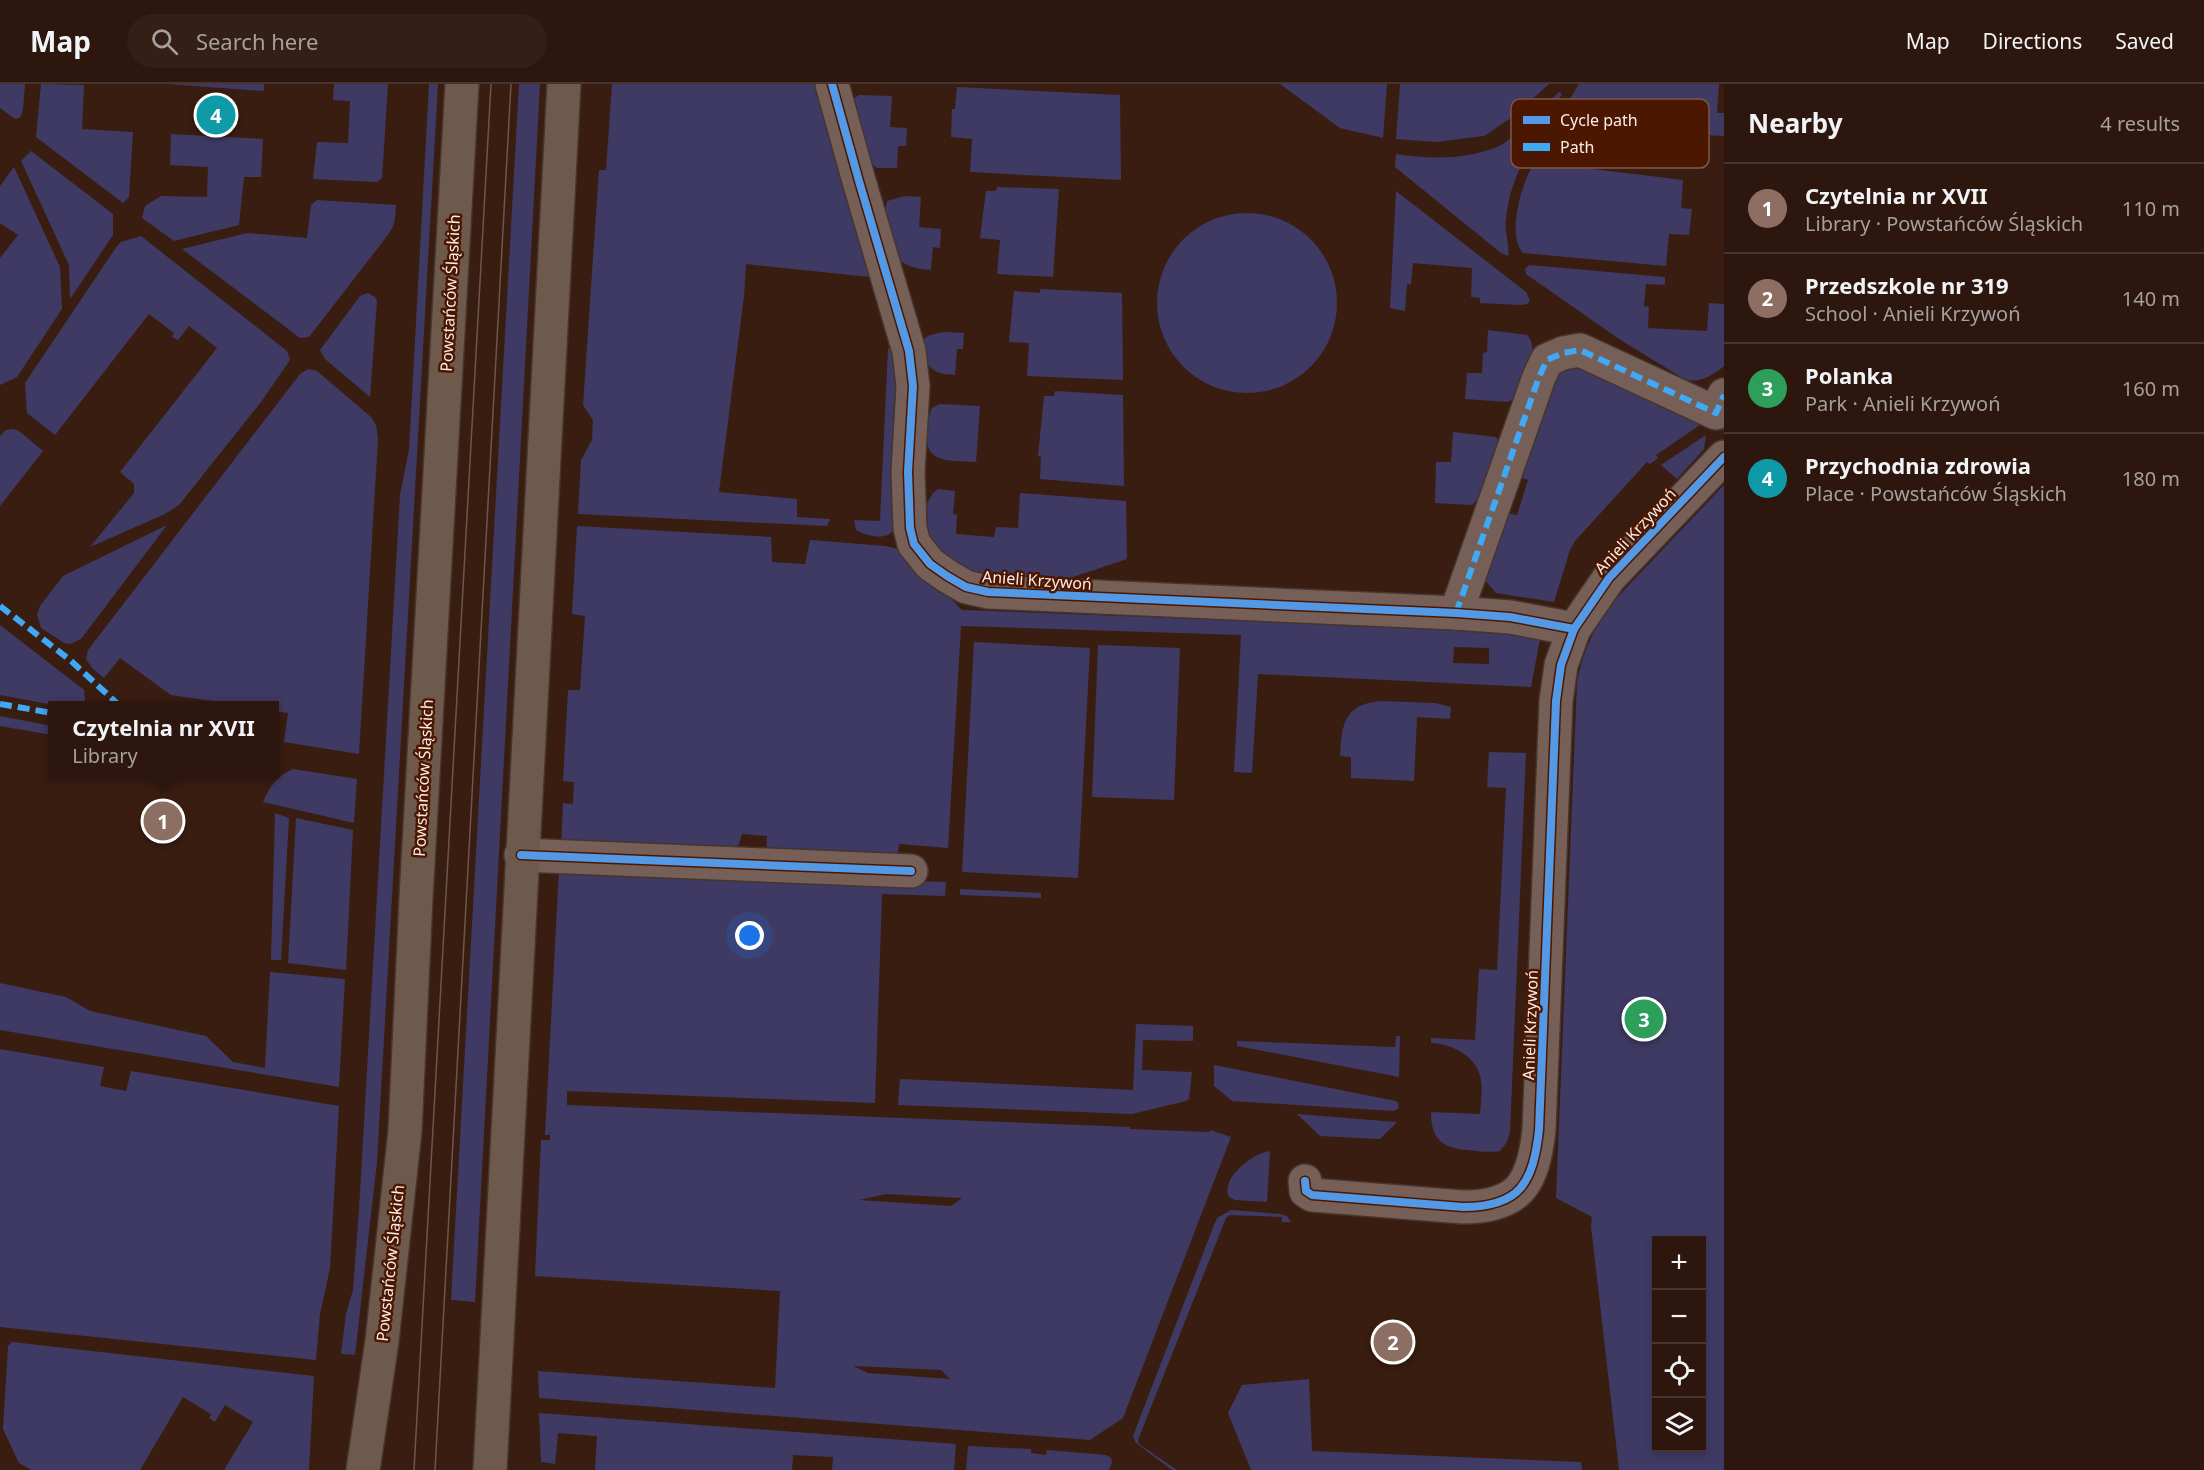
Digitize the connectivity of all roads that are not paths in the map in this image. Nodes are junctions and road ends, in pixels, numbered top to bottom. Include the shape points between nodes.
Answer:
1 (462, 84) edge
2 (564, 84) edge
3 (832, 84) edge
4 (1721, 409) edge
5 (1724, 457) edge
6 (1456, 613) junction
7 (1574, 629) junction
8 (521, 855) junction
9 (911, 871) dead end
10 (1305, 1181) dead end
11 (363, 1470) edge
12 (490, 1470) edge

1 - 11 main road, Powstańców Śląskich via 405,1131
2 - 8 main road
3 - 6 street, Anieli Krzywoń via 909,351 913,386 908,472 910,528 914,544 930,564 966,586 988,592
4 - 6 street via 1580,350 1547,360
5 - 7 street, Anieli Krzywoń via 1609,578
6 - 7 street, Anieli Krzywoń via 1510,617
7 - 10 street, Anieli Krzywoń via 1561,665 1556,701 1539,1130 1531,1173 1515,1194 1485,1207 1312,1195 1306,1191
8 - 9 street
8 - 12 main road

